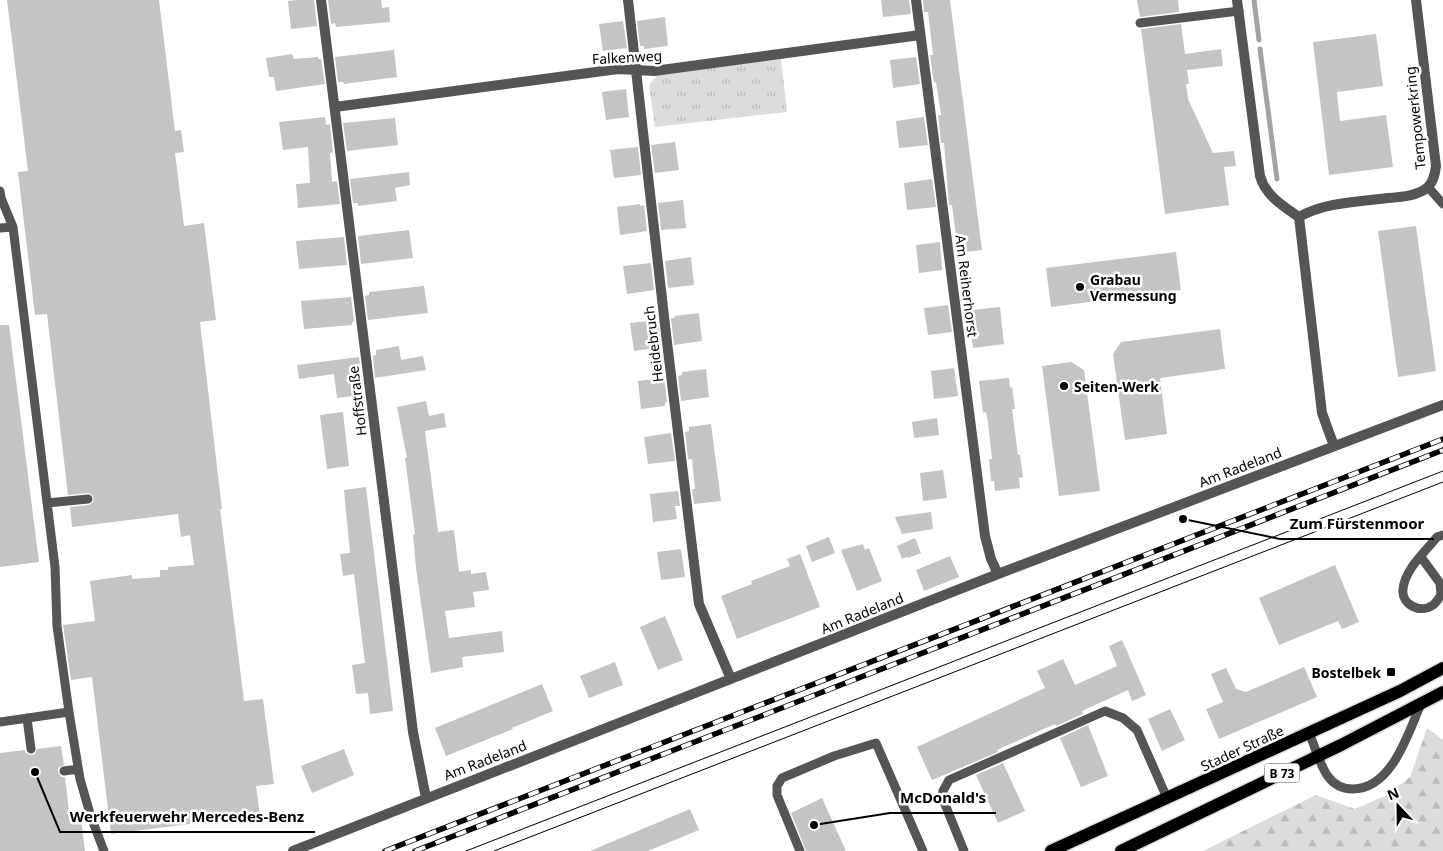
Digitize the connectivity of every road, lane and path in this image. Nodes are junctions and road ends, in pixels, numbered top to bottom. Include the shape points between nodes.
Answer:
1 (321, 0) edge
2 (628, 0) edge
3 (916, 0) edge
4 (1416, 0) edge
5 (1238, 5) edge
6 (1140, 23) dead end
7 (920, 34) junction
8 (637, 71) junction
9 (335, 107) junction
10 (1428, 187) junction
11 (0, 191) edge
12 (1443, 204) edge
13 (1299, 218) junction
14 (13, 227) junction
15 (0, 228) edge
16 (1443, 405) edge
17 (1334, 446) junction
18 (88, 499) dead end
19 (47, 503) junction
20 (1443, 535) edge
21 (1421, 557) junction
22 (998, 574) junction
23 (1443, 668) edge
24 (731, 679) junction
25 (1443, 692) edge
26 (1421, 704) junction
27 (68, 712) junction
28 (27, 718) junction
29 (0, 722) edge
30 (1309, 733) junction
31 (31, 749) dead end
32 (1319, 756) junction
33 (78, 769) junction
34 (64, 771) dead end
35 (426, 798) junction
36 (1167, 798) junction
37 (104, 851) edge
38 (293, 851) edge
39 (800, 851) edge
40 (923, 851) edge
41 (964, 851) edge
42 (1051, 851) edge
43 (1121, 851) edge

1 - 9 street, Hoffstraße
2 - 8 street, Heidebruch
3 - 7 street, Am Reiherhorst
4 - 10 street, Tempowerkring via 1436,166
5 - 6 lane
5 - 13 street via 1261,181 1271,196
7 - 8 street, Falkenweg
7 - 22 street, Am Reiherhorst via 985,536
8 - 9 street, Falkenweg via 618,69
8 - 24 street, Heidebruch via 699,604
9 - 35 street, Hoffstraße via 413,732
10 - 12 lane
10 - 13 street, Tempowerkring via 1418,193 1398,197 1328,206
11 - 14 lane
13 - 17 street via 1322,413
14 - 15 lane
14 - 19 lane
16 - 17 street, Am Radeland
17 - 22 street, Am Radeland
18 - 19 lane
19 - 27 lane
20 - 21 lane via 1437,537
21 - 21 lane via 1406,578 1402,590 1412,607 1420,608 1433,605 1441,596 1440,583
22 - 24 street, Am Radeland
23 - 30 main road, Stader Straße / B 73
24 - 35 street, Am Radeland
25 - 26 main road, B 73
26 - 32 main road, B 73
26 - 32 lane via 1397,758 1381,778 1370,784 1357,789 1338,786 1327,775
27 - 28 lane
27 - 33 lane
28 - 29 lane
28 - 31 lane
30 - 32 lane
30 - 36 main road, Stader Straße / B 73
32 - 43 main road, B 73
33 - 34 lane
33 - 37 lane
35 - 38 street, Am Radeland
36 - 41 lane via 1137,730 1123,718 1105,711 949,780 942,796
36 - 42 main road, Stader Straße / B 73
39 - 40 lane via 776,796 779,782 834,756 876,743

